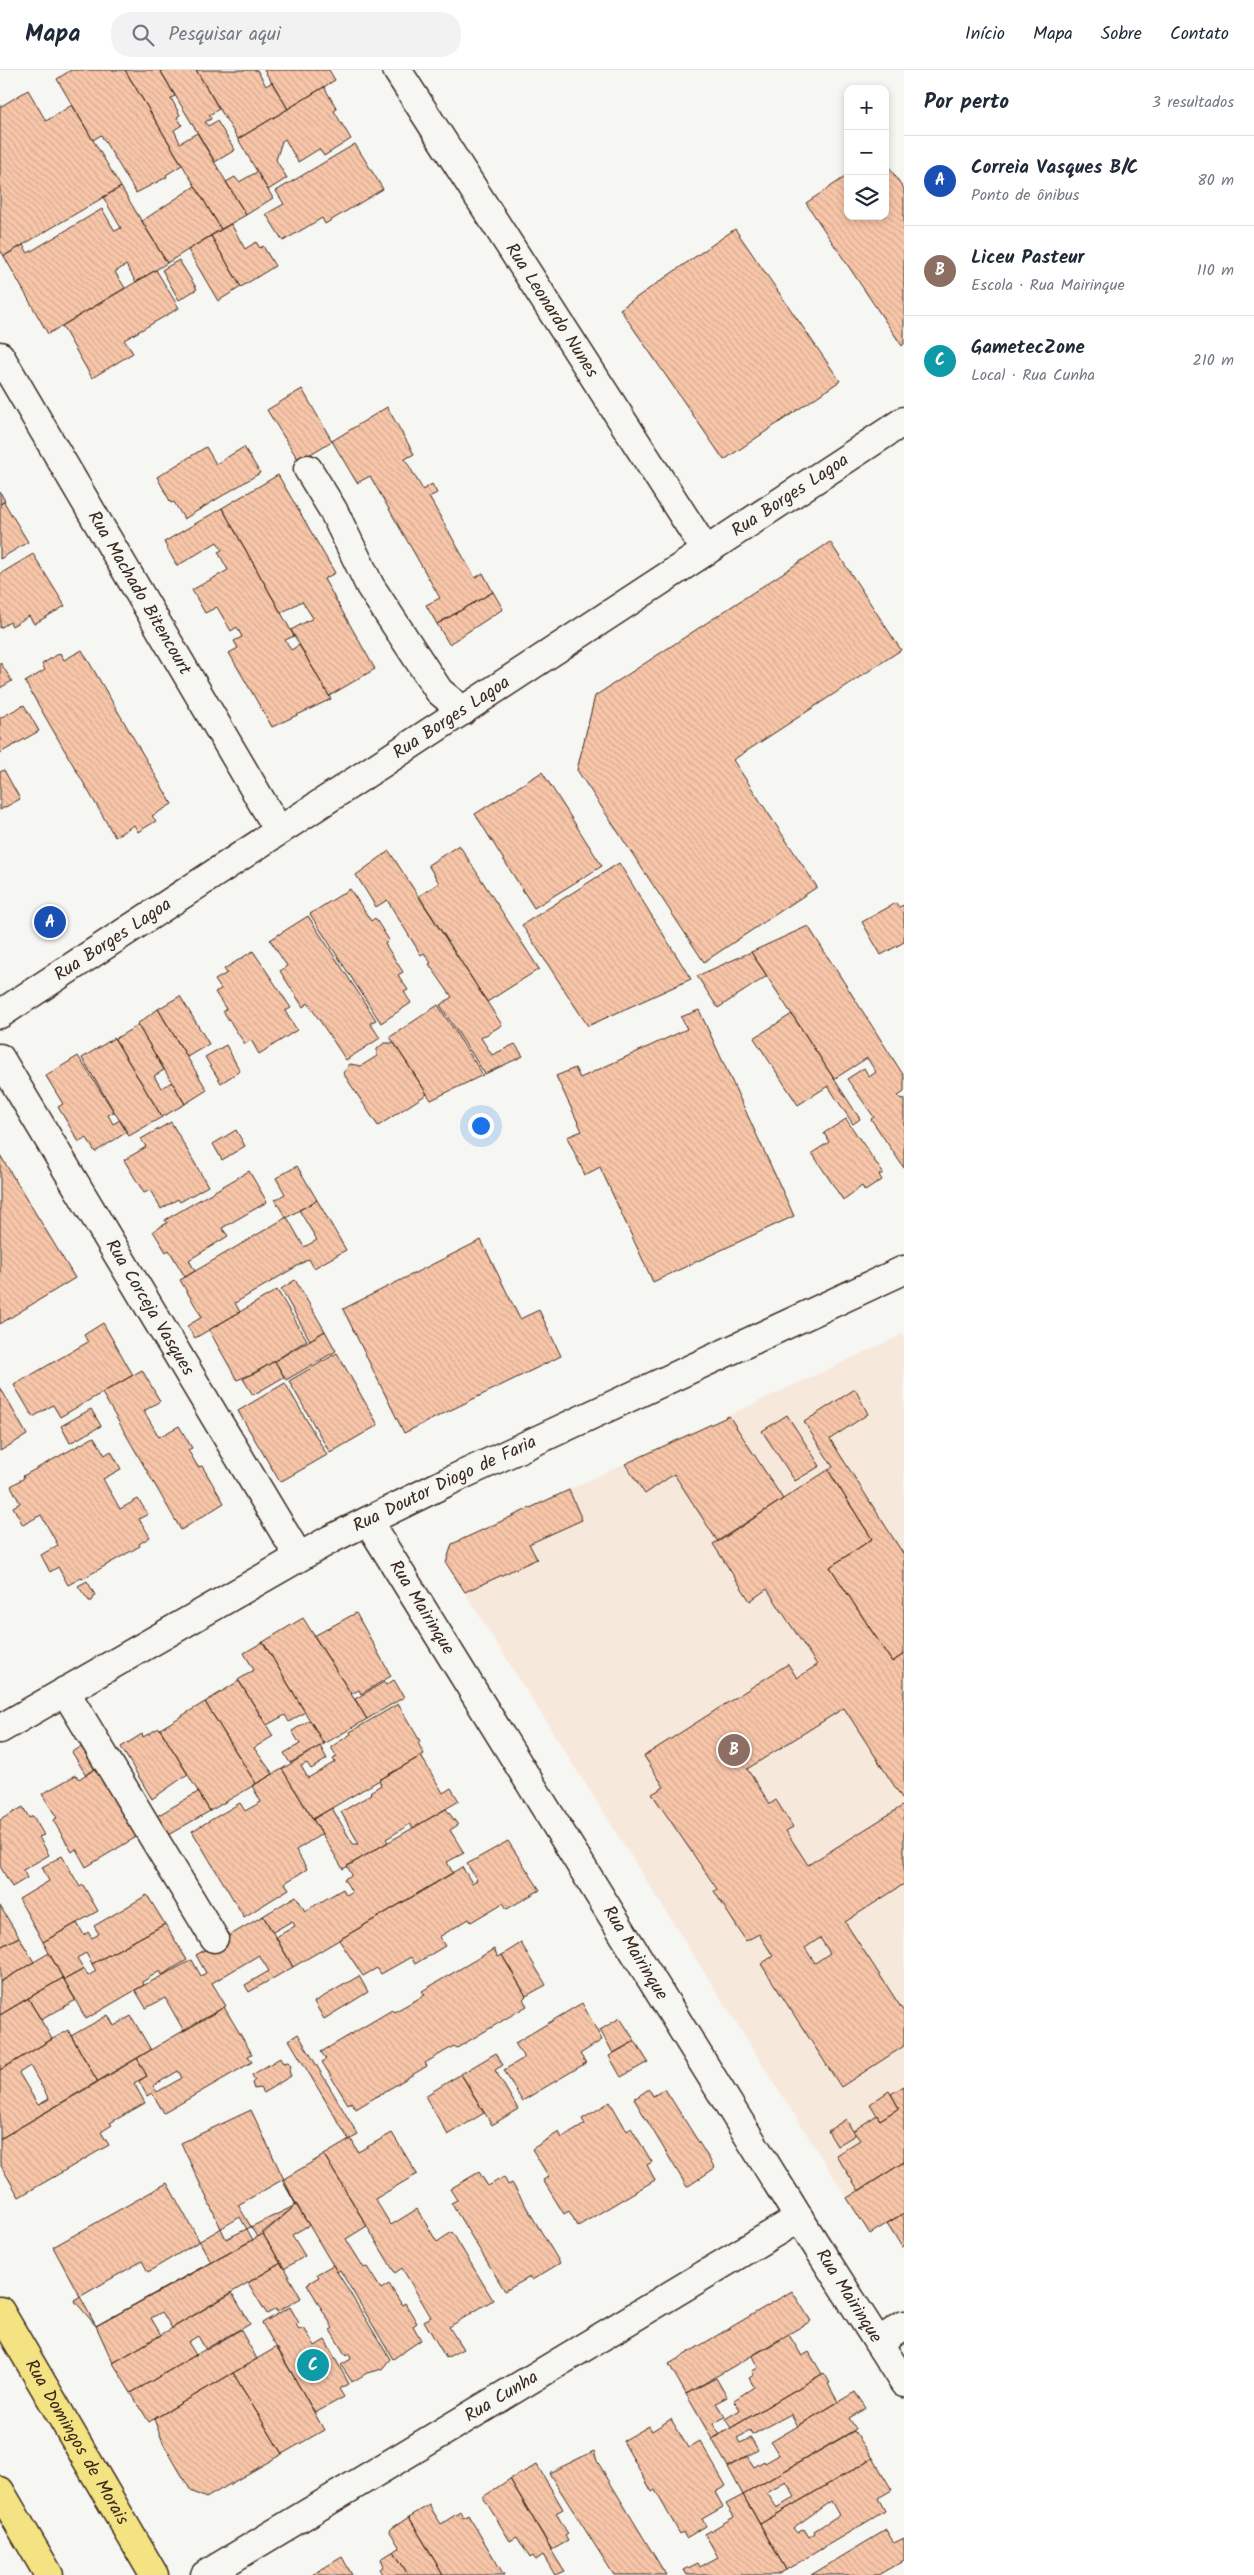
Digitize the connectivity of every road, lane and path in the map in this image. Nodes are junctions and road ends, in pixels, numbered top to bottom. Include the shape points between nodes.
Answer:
1 (397, 70) edge
2 (0, 356) edge
3 (904, 421) edge
4 (308, 469) dead end
5 (706, 551) junction
6 (463, 711) junction
7 (280, 831) junction
8 (0, 1014) edge
9 (0, 1058) edge
10 (904, 1270) edge
11 (368, 1521) junction
12 (299, 1557) junction
13 (65, 1691) junction
14 (0, 1729) edge
15 (214, 1938) dead end
16 (799, 2218) junction
17 (0, 2311) edge
18 (904, 2325) edge
19 (878, 2342) junction
20 (904, 2383) edge
21 (0, 2492) edge
22 (49, 2575) edge
23 (154, 2575) edge
24 (205, 2575) edge

1 - 5 street, Rua Leonardo Nunes
2 - 7 street, Rua Machado Bitencourt
3 - 5 street, Rua Borges Lagoa
4 - 6 street via 333,510 370,586 440,691
5 - 6 street, Rua Borges Lagoa
6 - 7 street, Rua Borges Lagoa
7 - 8 street, Rua Borges Lagoa
9 - 12 street, Rua Corceja Vasques
10 - 11 street, Rua Doutor Diogo de Faria
11 - 12 street, Rua Doutor Diogo de Faria
11 - 16 street, Rua Mairinque
12 - 13 street, Rua Doutor Diogo de Faria
13 - 14 street, Rua Doutor Diogo de Faria
13 - 15 street
16 - 19 street, Rua Mairinque
16 - 24 street, Rua Cunha
17 - 23 main road, Rua Domingos de Morais
18 - 19 street
19 - 20 street, Rua Mairinque
21 - 22 main road

